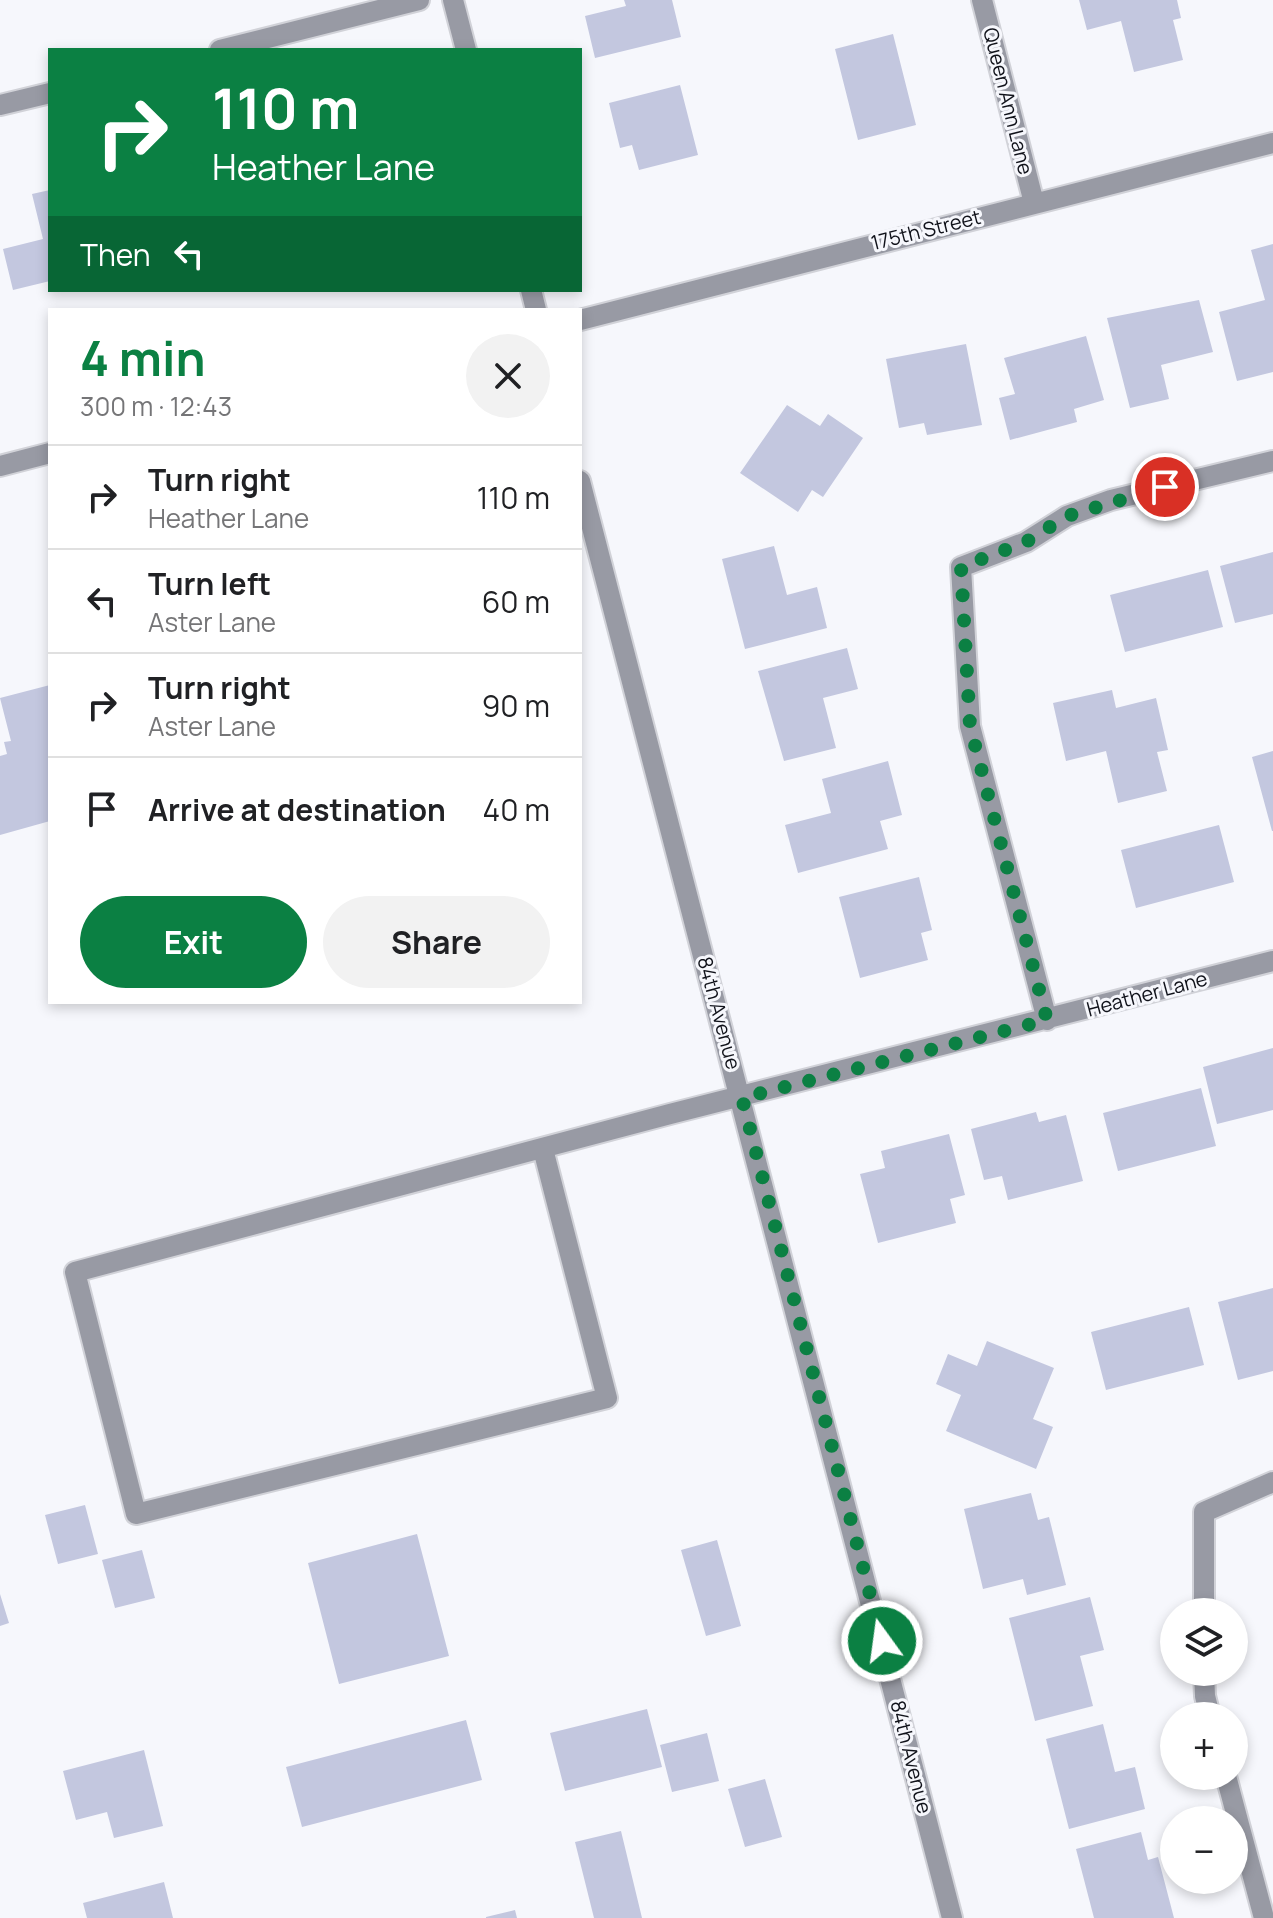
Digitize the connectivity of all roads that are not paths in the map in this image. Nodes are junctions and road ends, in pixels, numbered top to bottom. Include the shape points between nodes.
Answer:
1 (419, 0) edge
2 (453, 0) edge
3 (982, 0) edge
4 (228, 48) edge
5 (465, 48) edge
6 (48, 93) edge
7 (0, 105) edge
8 (1273, 143) edge
9 (1034, 203) junction
10 (582, 319) edge
11 (48, 454) edge
12 (1273, 461) edge
13 (0, 466) edge
14 (582, 489) edge
15 (1273, 961) edge
16 (1047, 1020) junction
17 (742, 1098) junction
18 (543, 1149) junction
19 (1273, 1482) edge
20 (1204, 1598) edge
21 (1230, 1790) edge
22 (952, 1918) edge
23 (1264, 1918) edge

1 - 4 street
2 - 5 street
3 - 9 street, Queen Ann Lane
6 - 7 street
8 - 9 street, 175th Street
9 - 10 street, 175th Street
11 - 13 street
12 - 16 street via 1111,500 961,567 970,726
14 - 17 street, 84th Avenue
15 - 16 street, Heather Lane
16 - 17 street, Heather Lane
17 - 18 street, Heather Lane
17 - 22 street, 84th Avenue
18 - 18 street, Heather Lane via 607,1398 136,1514 75,1272
19 - 20 street via 1204,1512
21 - 23 street

